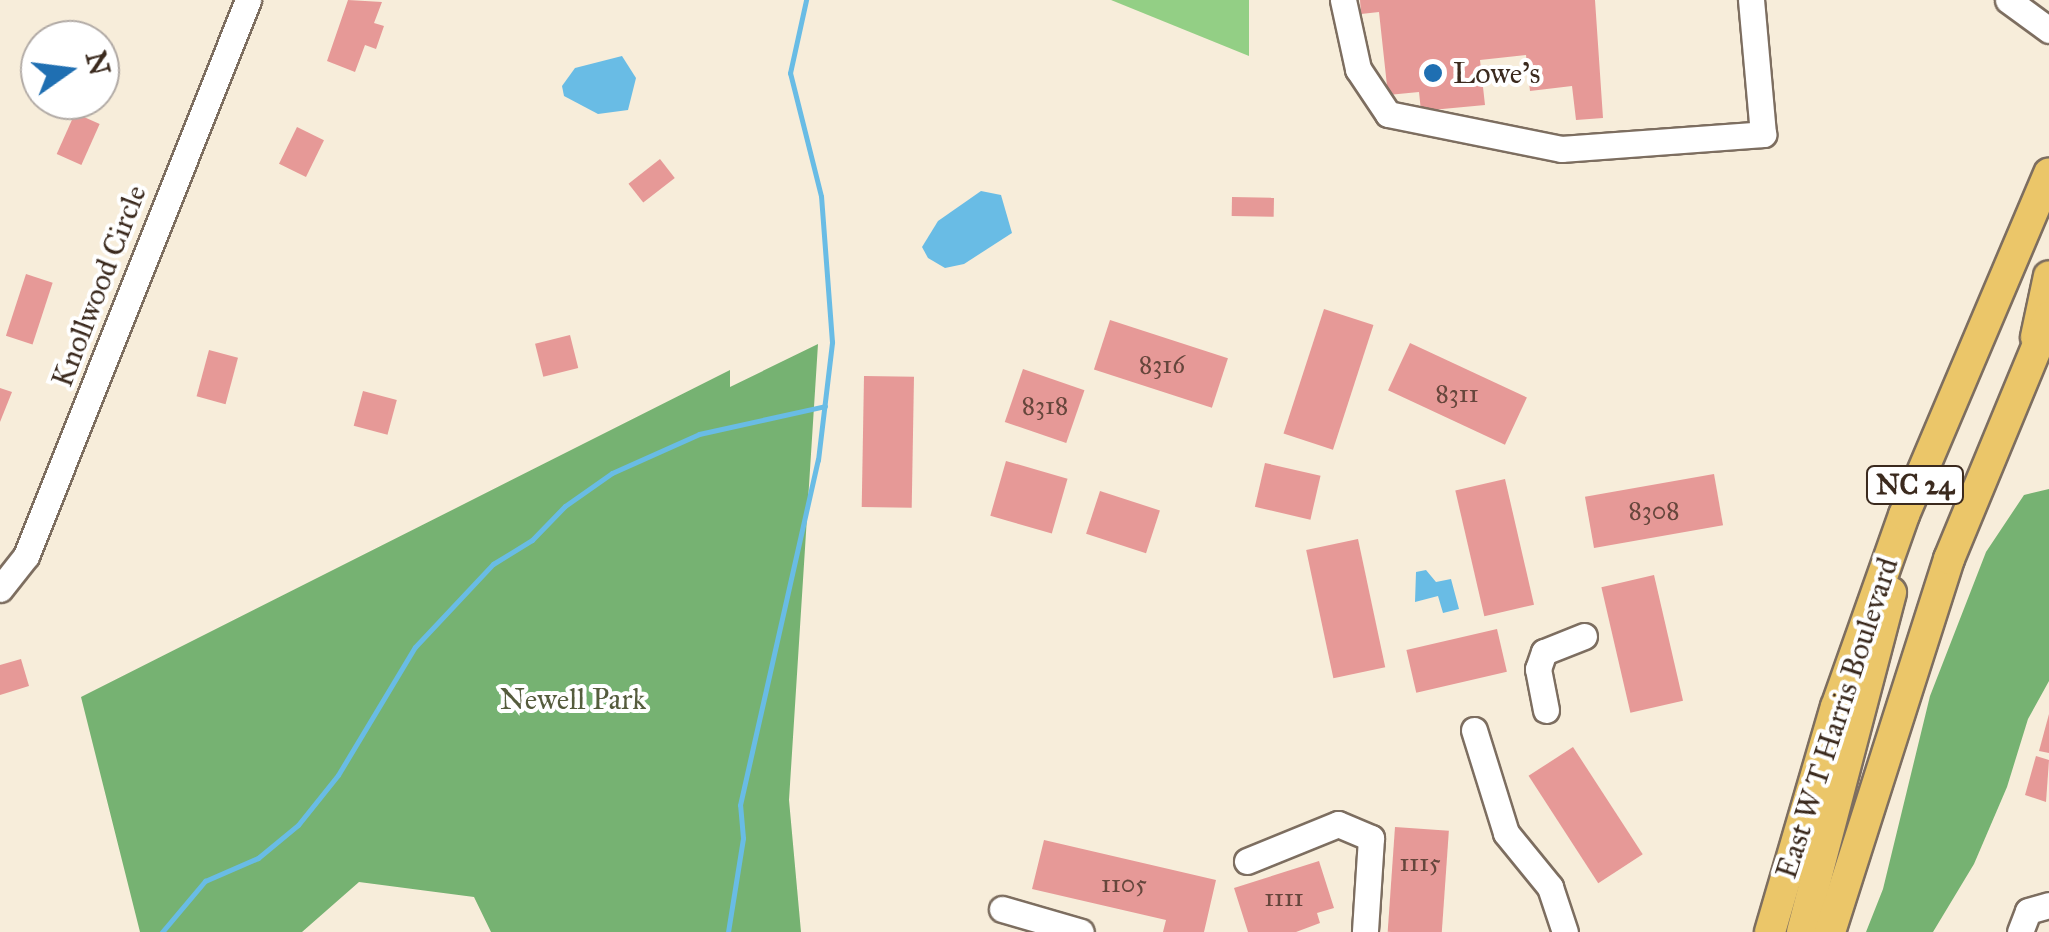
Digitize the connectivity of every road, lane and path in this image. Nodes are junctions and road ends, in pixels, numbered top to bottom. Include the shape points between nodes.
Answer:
1 (248, 0) edge
2 (1343, 0) edge
3 (1751, 0) edge
4 (2008, 0) edge
5 (2049, 30) edge
6 (2049, 174) edge
7 (2049, 276) edge
8 (2049, 317) edge
9 (2035, 350) junction
10 (1904, 514) junction
11 (0, 589) edge
12 (1584, 636) dead end
13 (1546, 710) dead end
14 (1474, 730) dead end
15 (1247, 861) dead end
16 (2049, 905) edge
17 (1002, 908) dead end
18 (1081, 932) edge
19 (1365, 932) edge
20 (1565, 932) edge
21 (1770, 932) edge
22 (1802, 932) edge
23 (1830, 932) edge
24 (2020, 932) edge

1 - 11 street, Knollwood Circle via 26,556
2 - 3 street via 1358,69 1388,114 1561,149 1763,134
4 - 5 street
6 - 10 main road, East W T Harris Boulevard / NC 24
7 - 9 main road
8 - 9 main road, East W T Harris Boulevard / NC 24
9 - 23 main road, East W T Harris Boulevard / NC 24 via 1912,664
10 - 21 main road, East W T Harris Boulevard / NC 24 via 1836,707
10 - 22 main road via 1887,619
12 - 13 street via 1544,652 1538,669
14 - 20 street via 1506,833 1550,887
15 - 19 street via 1338,824 1372,838
16 - 24 street via 2028,911
17 - 18 street

